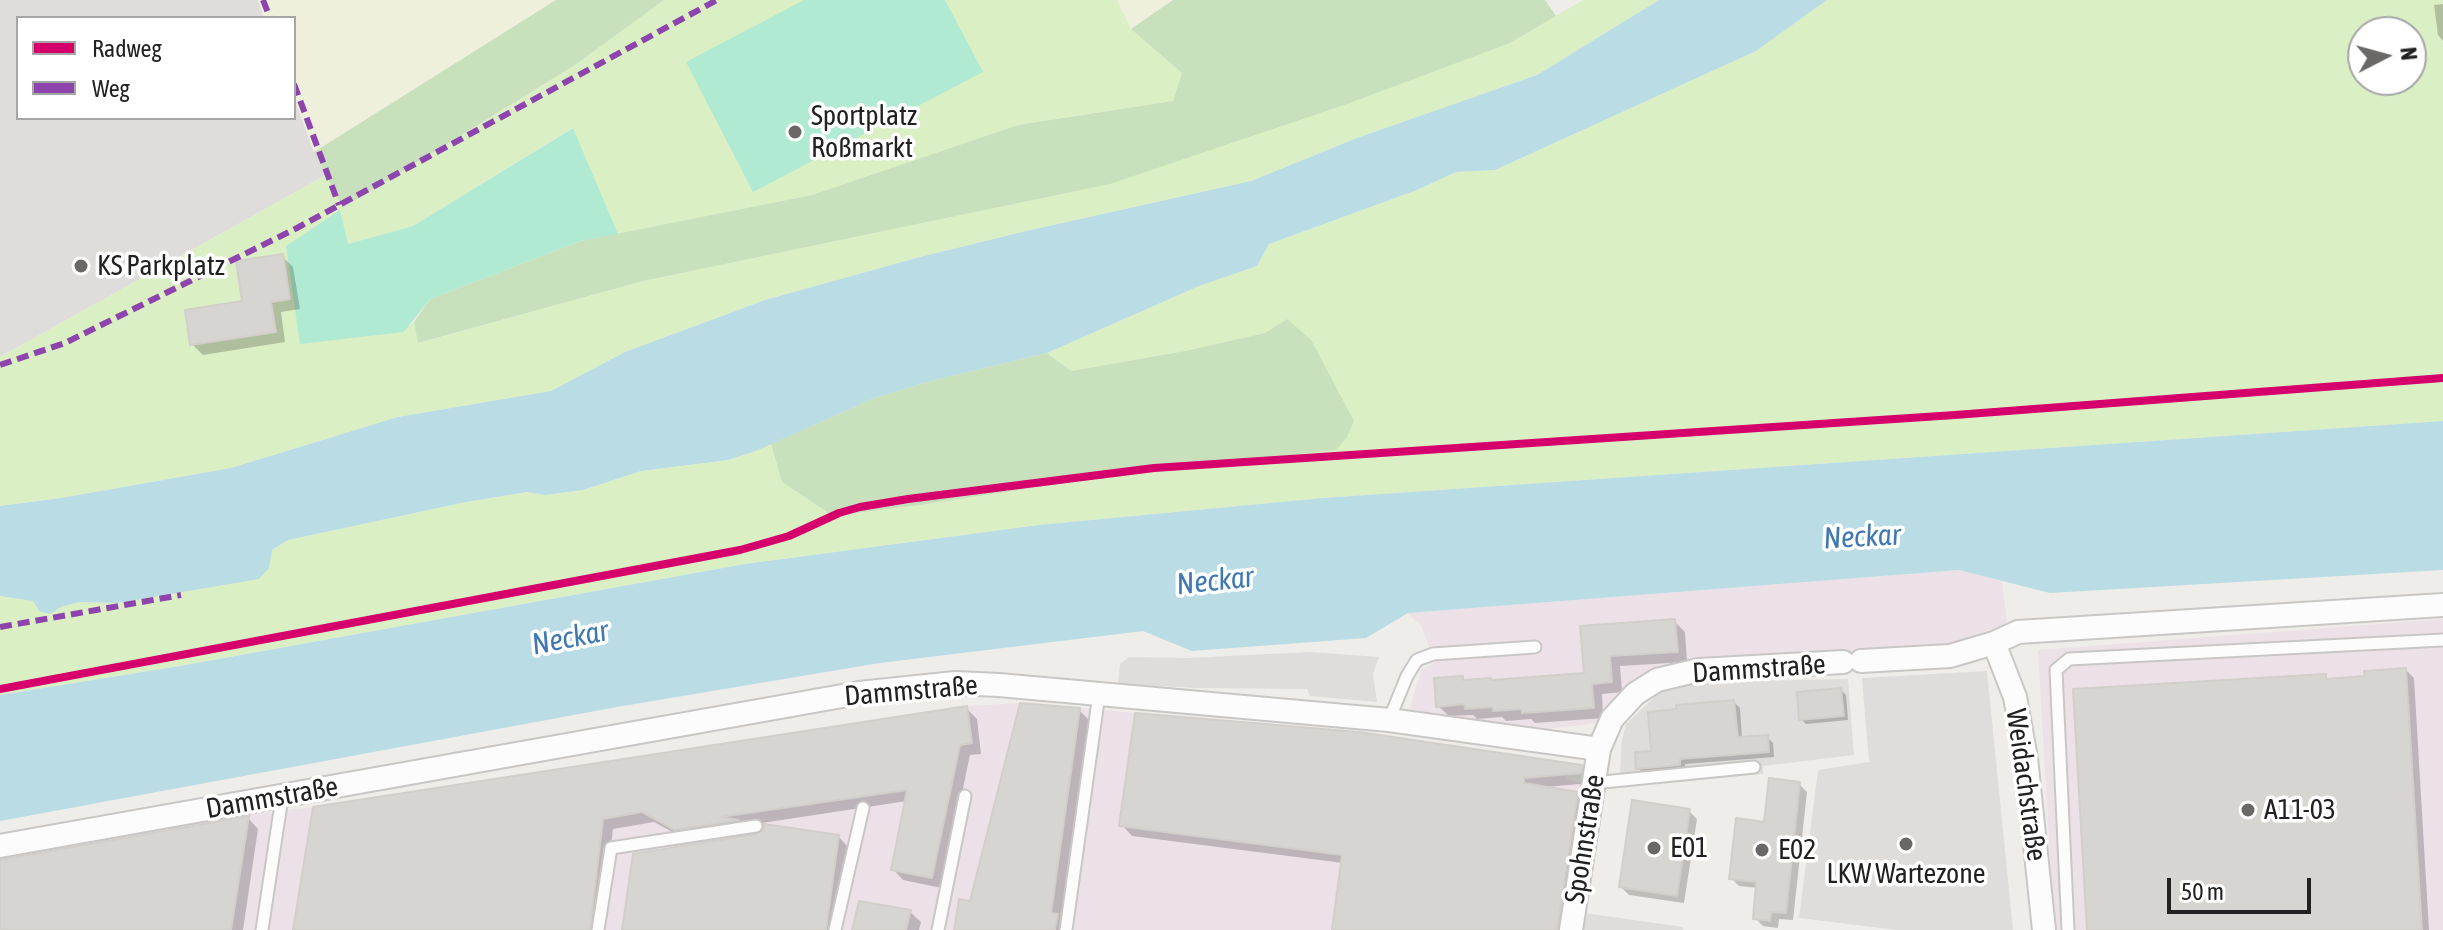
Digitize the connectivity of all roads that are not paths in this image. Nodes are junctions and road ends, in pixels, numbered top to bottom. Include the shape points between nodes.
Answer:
1 (2443, 605) edge
2 (2443, 640) edge
3 (1994, 643) junction
4 (1535, 647) dead end
5 (1099, 694) junction
6 (1389, 720) junction
7 (1599, 749) junction
8 (1754, 767) dead end
9 (1593, 783) junction
10 (965, 796) dead end
11 (282, 797) junction
12 (863, 808) dead end
13 (756, 826) dead end
14 (0, 846) edge
15 (262, 930) edge
16 (598, 930) edge
17 (835, 930) edge
18 (938, 930) edge
19 (1066, 930) edge
20 (1571, 930) edge
21 (2044, 930) edge
22 (2068, 930) edge

1 - 3 street, Dammstraße via 2018,632
2 - 22 lane via 2069,659 2056,670
3 - 7 street, Dammstraße via 1950,656 1699,670 1657,680 1612,719
3 - 21 street, Weidachstraße via 2015,697 2026,758
4 - 6 lane via 1433,654 1417,660
5 - 6 street, Dammstraße
5 - 11 street, Dammstraße via 955,683 859,693
5 - 19 lane
6 - 7 street, Dammstraße
7 - 9 street, Spohnstraße
8 - 9 lane
9 - 20 street, Spohnstraße
10 - 18 lane
11 - 14 street, Dammstraße
11 - 15 lane
12 - 17 lane
13 - 16 lane via 611,848

